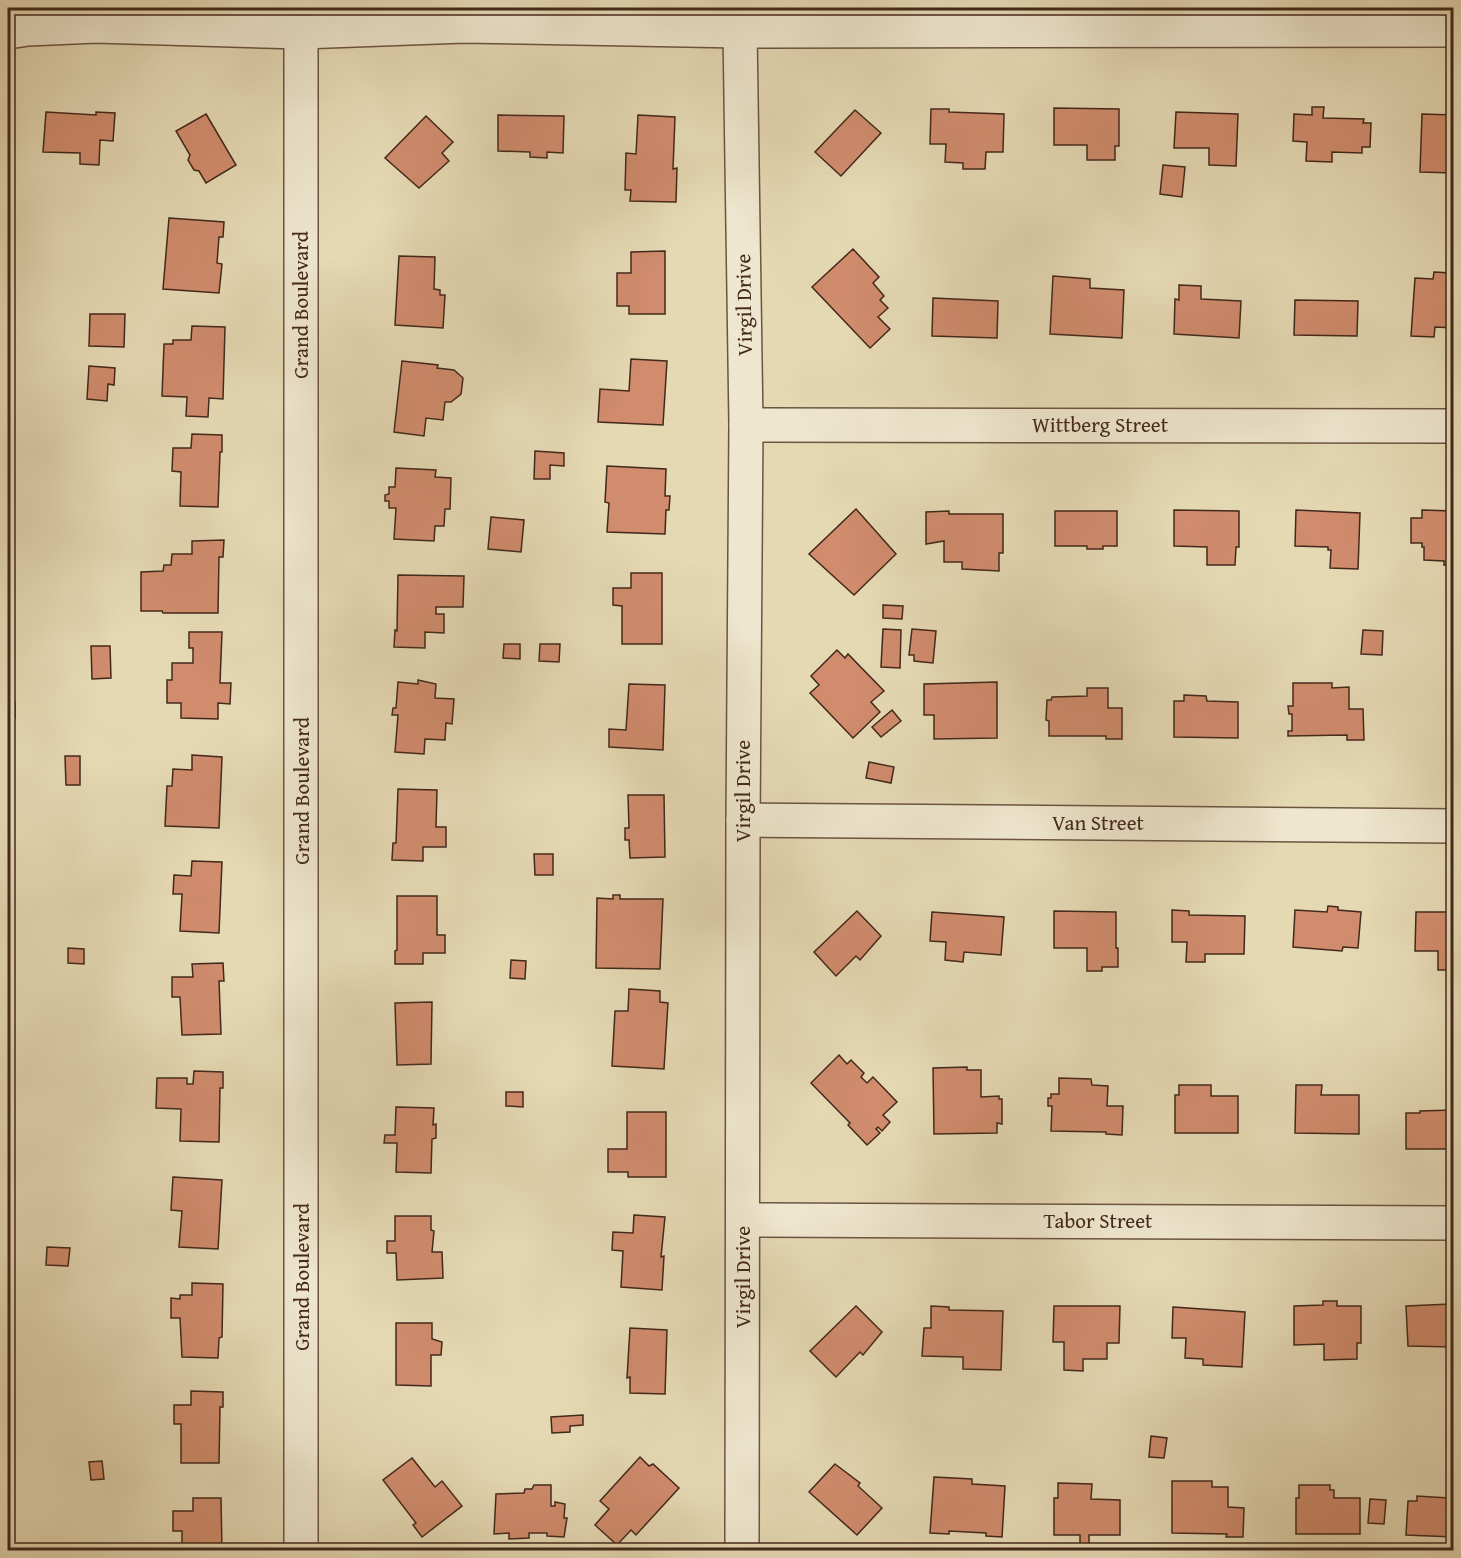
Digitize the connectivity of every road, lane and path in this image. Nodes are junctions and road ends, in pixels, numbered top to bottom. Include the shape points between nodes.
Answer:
1 (96, 17) edge
2 (465, 17) edge
3 (1200, 18) edge
4 (832, 19) edge
5 (1454, 30) edge
6 (740, 31) junction
7 (301, 32) junction
8 (8, 33) edge
9 (746, 425) junction
10 (1454, 426) edge
11 (743, 820) junction
12 (1454, 826) edge
13 (743, 1220) junction
14 (1454, 1223) edge
15 (302, 1551) edge
16 (742, 1551) edge

1 - 7 street
1 - 8 street
2 - 6 street
2 - 7 street
3 - 4 street
3 - 5 street
4 - 6 street
6 - 9 street, Virgil Drive
7 - 15 street, Grand Boulevard
9 - 10 street, Wittberg Street
9 - 11 street, Virgil Drive
11 - 12 street, Van Street
11 - 13 street, Virgil Drive
13 - 14 street, Tabor Street
13 - 16 street, Virgil Drive

